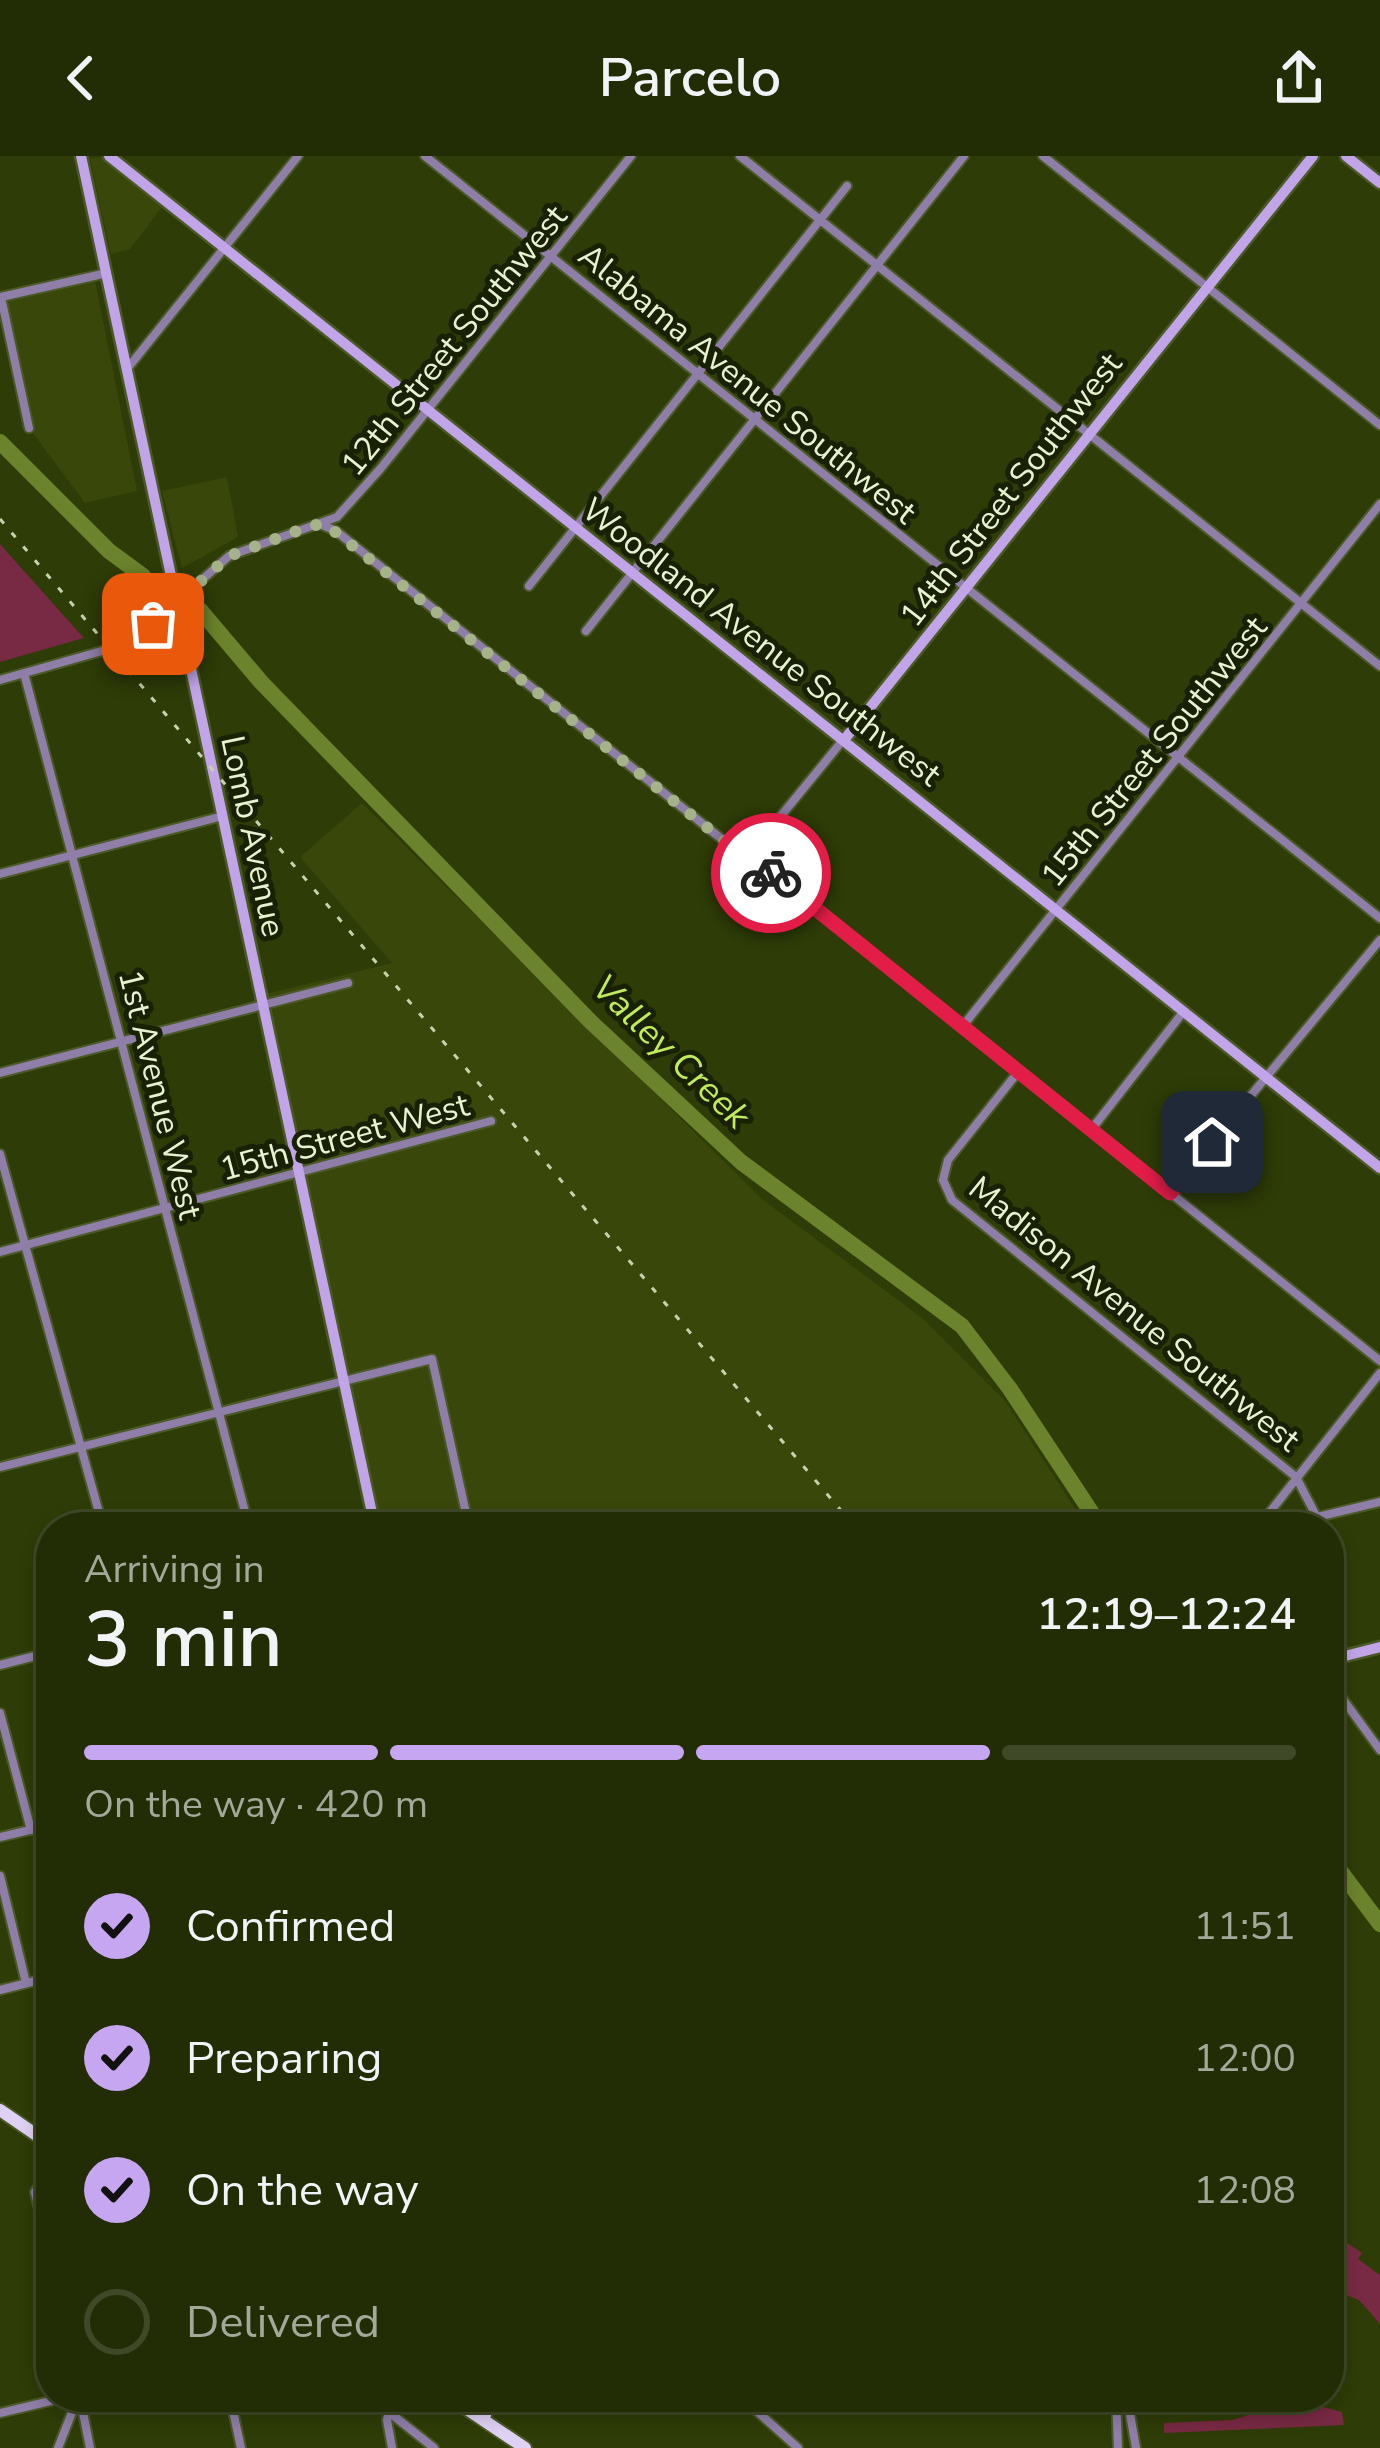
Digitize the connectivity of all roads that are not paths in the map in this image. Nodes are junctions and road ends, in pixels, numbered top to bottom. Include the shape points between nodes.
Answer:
1 (81, 156) edge
2 (109, 156) edge
3 (298, 156) edge
4 (424, 156) edge
5 (631, 156) edge
6 (740, 156) edge
7 (964, 156) edge
8 (1043, 156) edge
9 (1313, 156) edge
10 (1346, 156) edge
11 (1380, 183) edge
12 (848, 186) dead end
13 (820, 220) junction
14 (226, 248) junction
15 (551, 256) junction
16 (875, 266) junction
17 (106, 273) junction
18 (1207, 286) junction
19 (1, 297) edge
20 (127, 369) junction
21 (697, 374) junction
22 (428, 410) junction
23 (754, 420) junction
24 (1380, 425) edge
25 (29, 428) dead end
26 (1089, 435) junction
27 (1380, 504) edge
28 (320, 524) junction
29 (576, 528) junction
30 (632, 571) junction
31 (530, 586) dead end
32 (966, 587) junction
33 (1301, 604) junction
34 (176, 606) junction
35 (586, 631) dead end
36 (130, 643) junction
37 (188, 659) junction
38 (1380, 666) edge
39 (24, 673) junction
40 (0, 680) edge
41 (844, 740) junction
42 (1179, 758) junction
43 (223, 816) junction
44 (749, 855) junction
45 (75, 856) junction
46 (0, 874) edge
47 (1057, 910) junction
48 (1380, 917) edge
49 (1380, 940) edge
50 (348, 982) dead end
51 (263, 1004) junction
52 (1184, 1011) junction
53 (962, 1027) junction
54 (123, 1041) junction
55 (1018, 1072) junction
56 (0, 1073) edge
57 (1266, 1077) junction
58 (491, 1121) dead end
59 (1090, 1130) junction
60 (0, 1154) edge
61 (1380, 1168) edge
62 (299, 1172) junction
63 (1170, 1193) junction
64 (165, 1208) junction
65 (25, 1245) junction
66 (0, 1252) edge
67 (1380, 1361) edge
68 (1380, 1372) edge
69 (344, 1379) junction
70 (218, 1412) junction
71 (82, 1447) junction
72 (0, 1467) edge
73 (1296, 1477) junction
74 (1380, 1502) edge
75 (99, 1512) edge
76 (245, 1512) edge
77 (372, 1512) edge
78 (466, 1512) edge
79 (1269, 1512) edge
80 (1315, 1512) edge
81 (1344, 1514) edge
82 (1380, 1647) edge
83 (36, 1656) edge
84 (1344, 1656) edge
85 (0, 1665) edge
86 (1344, 1701) edge
87 (0, 1713) edge
88 (1380, 1750) edge
89 (36, 1829) edge
90 (32, 1830) junction
91 (0, 1838) edge
92 (0, 1876) edge
93 (36, 1981) edge
94 (26, 1983) junction
95 (0, 1990) edge
96 (0, 2110) edge
97 (36, 2135) edge
98 (36, 2404) edge
99 (0, 2412) edge
100 (73, 2412) edge
101 (82, 2412) edge
102 (233, 2412) edge
103 (472, 2412) edge
104 (483, 2412) edge
105 (758, 2412) edge
106 (1117, 2412) edge
107 (1130, 2412) edge
108 (389, 2413) joint
109 (497, 2429) junction
110 (58, 2448) edge
111 (90, 2448) edge
112 (241, 2448) edge
113 (392, 2448) edge
114 (434, 2448) edge
115 (525, 2448) edge
116 (798, 2448) edge
117 (1118, 2448) edge
118 (1136, 2448) edge

1 - 17 street, Lomb Avenue
2 - 14 street, Woodland Avenue Southwest
3 - 14 street
4 - 15 street, Alabama Avenue Southwest
5 - 15 street, 12th Street Southwest
6 - 13 street
7 - 16 street
8 - 18 street
9 - 18 street, 14th Street Southwest
10 - 11 street
12 - 13 street
13 - 16 street
13 - 21 street
14 - 20 street
14 - 22 street, Woodland Avenue Southwest
15 - 21 street, Alabama Avenue Southwest
15 - 22 street, 12th Street Southwest
16 - 23 street
16 - 26 street
17 - 19 street
17 - 20 street, Lomb Avenue
18 - 24 street
18 - 26 street, 14th Street Southwest
19 - 25 street
20 - 34 street, Lomb Avenue
21 - 23 street, Alabama Avenue Southwest
21 - 29 street
22 - 28 street, 12th Street Southwest via 350,505
22 - 29 street, Woodland Avenue Southwest
23 - 30 street
23 - 32 street, Alabama Avenue Southwest
26 - 32 street, 14th Street Southwest
26 - 33 street
27 - 33 street, 15th Street Southwest
28 - 34 street, 12th Street Southwest via 229,556
28 - 44 street
29 - 30 street, Woodland Avenue Southwest
29 - 31 street
30 - 35 street
30 - 41 street, Woodland Avenue Southwest
32 - 41 street, 14th Street Southwest
32 - 42 street, Alabama Avenue Southwest
33 - 38 street
33 - 42 street, 15th Street Southwest
34 - 36 street, 12th Street Southwest
34 - 37 street, Lomb Avenue
36 - 37 street via 162,645
36 - 39 street
37 - 43 street, Lomb Avenue
39 - 40 street
39 - 45 street, 1st Avenue West
41 - 44 street, 14th Street Southwest
41 - 47 street, Woodland Avenue Southwest
42 - 47 street, 15th Street Southwest
42 - 48 street, Alabama Avenue Southwest
43 - 45 street
43 - 51 street, Lomb Avenue
44 - 53 street
45 - 46 street
45 - 54 street, 1st Avenue West
47 - 52 street, Woodland Avenue Southwest
47 - 53 street, 15th Street Southwest
49 - 57 street
50 - 51 street
51 - 54 street
51 - 62 street, Lomb Avenue
52 - 57 street, Woodland Avenue Southwest
52 - 59 street
53 - 55 street
54 - 56 street
54 - 64 street, 1st Avenue West
55 - 59 street
55 - 73 street, Madison Avenue Southwest via 948,1160 945,1185 962,1210
57 - 61 street, Woodland Avenue Southwest
57 - 63 street
58 - 62 street, 15th Street West
59 - 63 street
60 - 65 street
62 - 64 street, 15th Street West
62 - 69 street, Lomb Avenue
63 - 67 street
64 - 65 street, 15th Street West
64 - 70 street, 1st Avenue West
65 - 66 street, 15th Street West
65 - 71 street
68 - 73 street
69 - 70 street
69 - 77 street, Lomb Avenue
69 - 78 street via 432,1359
70 - 71 street
70 - 76 street, 1st Avenue West
71 - 72 street
71 - 75 street
73 - 79 street
73 - 80 street
74 - 81 street
82 - 84 street
83 - 85 street
86 - 88 street
87 - 90 street
89 - 90 street
90 - 91 street
92 - 94 street
93 - 94 street
94 - 95 street
96 - 97 main road
98 - 99 street
100 - 110 street
101 - 111 street
102 - 112 street
103 - 109 main road
104 - 109 main road
105 - 116 street
106 - 117 street
107 - 118 street
108 - 113 street
108 - 114 street
109 - 115 main road

